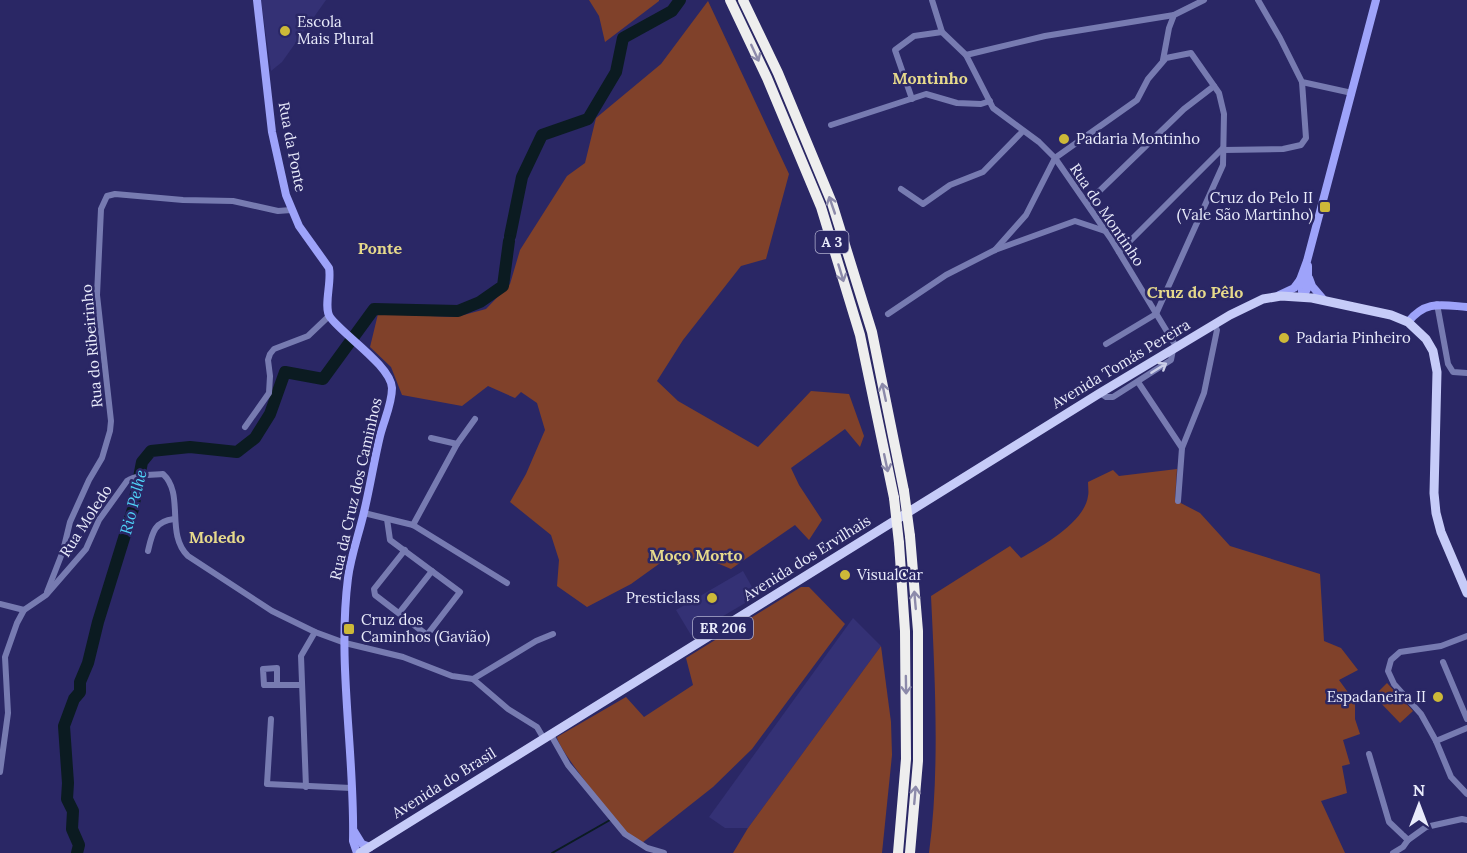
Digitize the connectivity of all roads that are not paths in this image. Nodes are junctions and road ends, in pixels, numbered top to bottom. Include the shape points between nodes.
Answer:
1 (257, 0) edge
2 (730, 0) edge
3 (743, 0) edge
4 (932, 0) edge
5 (1204, 0) edge
6 (1258, 0) edge
7 (1376, 0) edge
8 (1174, 15) junction
9 (942, 32) junction
10 (966, 55) junction
11 (1163, 61) junction
12 (1302, 82) junction
13 (1214, 86) junction
14 (1352, 93) junction
15 (912, 99) junction
16 (990, 101) junction
17 (831, 125) dead end
18 (1023, 130) junction
19 (1224, 149) junction
20 (1054, 158) junction
21 (902, 189) dead end
22 (1087, 203) junction
23 (291, 210) junction
24 (1105, 231) junction
25 (994, 250) junction
26 (1119, 252) junction
27 (1305, 279) junction
28 (1271, 297) junction
29 (1303, 297) junction
30 (1324, 300) junction
31 (1437, 304) junction
32 (1467, 307) edge
33 (888, 314) dead end
34 (1156, 314) junction
35 (329, 316) junction
36 (1408, 322) junction
37 (1214, 325) junction
38 (1106, 344) dead end
39 (1175, 349) junction
40 (1467, 373) edge
41 (1138, 382) junction
42 (1100, 393) junction
43 (475, 419) dead end
44 (245, 427) dead end
45 (431, 438) dead end
46 (457, 444) junction
47 (1182, 448) junction
48 (1178, 501) dead end
49 (364, 513) junction
50 (902, 517) joint
51 (174, 519) junction
52 (387, 519) junction
53 (412, 525) junction
54 (405, 550) junction
55 (148, 551) dead end
56 (432, 571) junction
57 (507, 583) dead end
58 (1467, 593) edge
59 (46, 596) junction
60 (0, 604) edge
61 (24, 610) junction
62 (399, 613) junction
63 (315, 632) junction
64 (553, 634) dead end
65 (1467, 636) edge
66 (345, 643) junction
67 (1443, 662) dead end
68 (473, 679) junction
69 (278, 685) dead end
70 (302, 685) junction
71 (272, 719) dead end
72 (1467, 719) edge
73 (1467, 728) edge
74 (548, 737) junction
75 (1436, 741) junction
76 (1369, 754) dead end
77 (0, 772) edge
78 (306, 787) junction
79 (351, 788) junction
80 (1467, 794) edge
81 (1467, 820) edge
82 (354, 830) junction
83 (1408, 840) junction
84 (370, 847) junction
85 (358, 853) edge
86 (664, 853) edge
87 (898, 853) edge
88 (910, 853) edge
89 (1394, 853) edge

1 - 23 street, Rua da Ponte via 274,144
2 -> 87 highway, A 3, bridge via 821,207 860,334 894,498 905,631 906,759
88 -> 3 highway, A 3, bridge via 918,761 918,631 904,491 872,333 832,202
4 - 9 street
5 - 8 street
6 - 12 street
7 - 14 street
8 - 10 street via 1045,36
8 - 11 street
9 - 10 street, Rua do Montinho
9 - 15 street via 914,36 895,50
10 - 16 street, Rua do Montinho
11 - 13 street via 1191,53
11 - 20 street via 1137,100
12 - 14 street
12 - 19 street via 1306,138 1301,145 1283,149
13 - 19 street via 1224,114
13 - 22 street
14 - 27 street
15 - 16 street via 926,94 957,103
15 - 17 street
16 - 18 street, Rua do Montinho via 993,108
18 - 20 street, Rua do Montinho
18 - 21 street via 983,172 950,185 923,204
19 - 26 street
19 - 34 street via 1223,165
20 - 22 street, Rua do Montinho
20 - 25 street via 1026,215
22 - 24 street, Rua do Montinho
23 - 35 street, Rua da Ponte via 328,268
23 - 59 street, Rua do Ribeirinho via 233,201 107,196 101,209 97,295 110,431 102,458 70,522
24 - 25 street via 1075,221
24 - 26 street, Rua do Montinho
25 - 33 street via 946,275
26 - 34 street, Rua do Montinho
27 - 28 street via 1285,293
27 - 29 street
27 - 30 street
28 - 29 main road, Avenida Tomás Pereira / ER 206
28 - 37 main road, Avenida Tomás Pereira / ER 206 via 1254,302
29 - 30 main road, Avenida Tomás Pereira / ER 206
30 - 36 main road, Avenida Tomás Pereira / ER 206
31 - 32 street
31 - 36 street via 1423,308
31 - 40 street via 1448,364 1453,372
34 - 38 street
34 - 39 street, Rua do Montinho
35 - 44 street via 308,336 270,354 269,393
35 - 49 street, Rua da Cruz dos Caminhos via 389,377 392,386
36 - 58 main road, Avenida Tomás Pereira / ER 206 via 1426,339 1436,361 1435,503 1442,532
37 - 39 main road, Avenida Tomás Pereira / ER 206
37 - 47 street via 1217,330 1204,393
41 -> 39 street via 1171,360
39 - 42 main road, Avenida Tomás Pereira / ER 206
41 - 42 street via 1113,397
41 - 47 street
42 - 50 main road, Avenida Tomás Pereira / ER 206
43 - 46 street
45 - 46 street
46 - 53 street
47 - 48 street
49 - 52 street
49 - 66 street, Rua da Cruz dos Caminhos via 349,571
50 - 74 main road, Avenida dos Ervilhais / ER 206
51 - 55 street via 158,524
51 - 59 street, Rua Moledo via 173,492 163,474 127,481 99,520 86,549
51 - 63 street via 178,544 188,556 272,610
52 - 53 street
52 - 54 street via 390,540
53 - 57 street
54 - 56 street
54 - 62 street via 374,589 375,595
56 - 62 street
56 - 62 street via 460,592 427,635
59 - 61 street, Rua Moledo
60 - 61 street
61 - 77 street via 5,657 8,713
63 - 66 street
63 - 70 street via 301,656
64 - 68 street
65 - 75 street via 1441,646 1400,652 1388,665 1388,675 1421,714
66 - 68 street
66 - 79 street, Rua da Cruz dos Caminhos
67 - 72 street
68 - 74 street
69 - 70 street
70 - 78 street
71 - 78 street via 267,784
73 - 75 street
74 - 84 main road, Avenida do Brasil / ER 206
74 - 86 street via 626,834 635,842
75 - 80 street via 1451,777
76 - 83 street via 1389,822
78 - 79 street
79 - 82 street, Rua da Cruz dos Caminhos
81 - 83 street via 1426,827
82 - 84 street via 362,844
82 - 85 street, Rua da Cruz dos Caminhos
83 - 89 street
84 - 85 main road, Avenida do Brasil / ER 206

